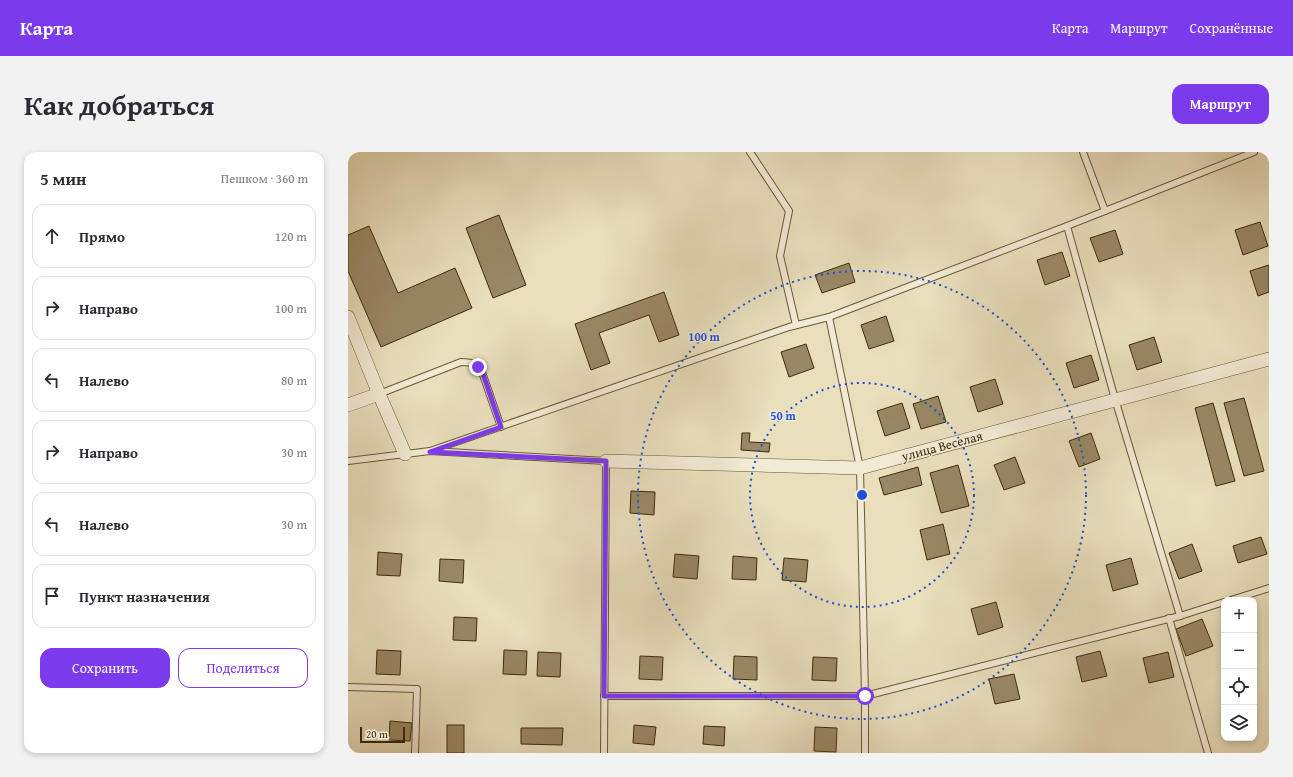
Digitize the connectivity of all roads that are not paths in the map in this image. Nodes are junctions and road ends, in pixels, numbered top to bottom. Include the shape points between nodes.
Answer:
1 (750, 152) edge
2 (1083, 152) edge
3 (1254, 152) edge
4 (1106, 211) junction
5 (1067, 226) junction
6 (348, 317) edge
7 (829, 317) junction
8 (796, 325) junction
9 (1269, 358) edge
10 (379, 394) junction
11 (1115, 399) junction
12 (348, 405) edge
13 (501, 427) junction
14 (430, 452) junction
15 (405, 454) junction
16 (348, 461) edge
17 (606, 461) junction
18 (860, 468) junction
19 (1269, 588) edge
20 (1240, 597) edge
21 (1221, 603) edge
22 (1180, 616) junction
23 (1169, 618) junction
24 (348, 687) edge
25 (604, 696) junction
26 (865, 696) junction
27 (415, 753) edge
28 (604, 753) edge
29 (865, 753) edge
30 (1208, 753) edge

1 - 8 lane via 789,211 780,256
2 - 4 lane
3 - 4 lane
4 - 5 lane
5 - 7 lane
5 - 11 lane
6 - 10 street
7 - 8 lane
7 - 18 lane
8 - 13 lane
9 - 11 street, улица Веселая
10 - 12 street
10 - 13 lane via 461,362 471,362 483,374
10 - 15 street
11 - 18 street, улица Веселая
11 - 22 lane
13 - 14 lane
14 - 15 lane
14 - 17 lane
15 - 16 lane
17 - 18 street, улица Веселая
17 - 25 lane
18 - 26 lane
19 - 20 lane
21 - 22 lane
22 - 23 lane
23 - 26 lane
23 - 30 lane
24 - 27 lane via 417,689
25 - 26 lane
25 - 28 lane
26 - 29 lane

